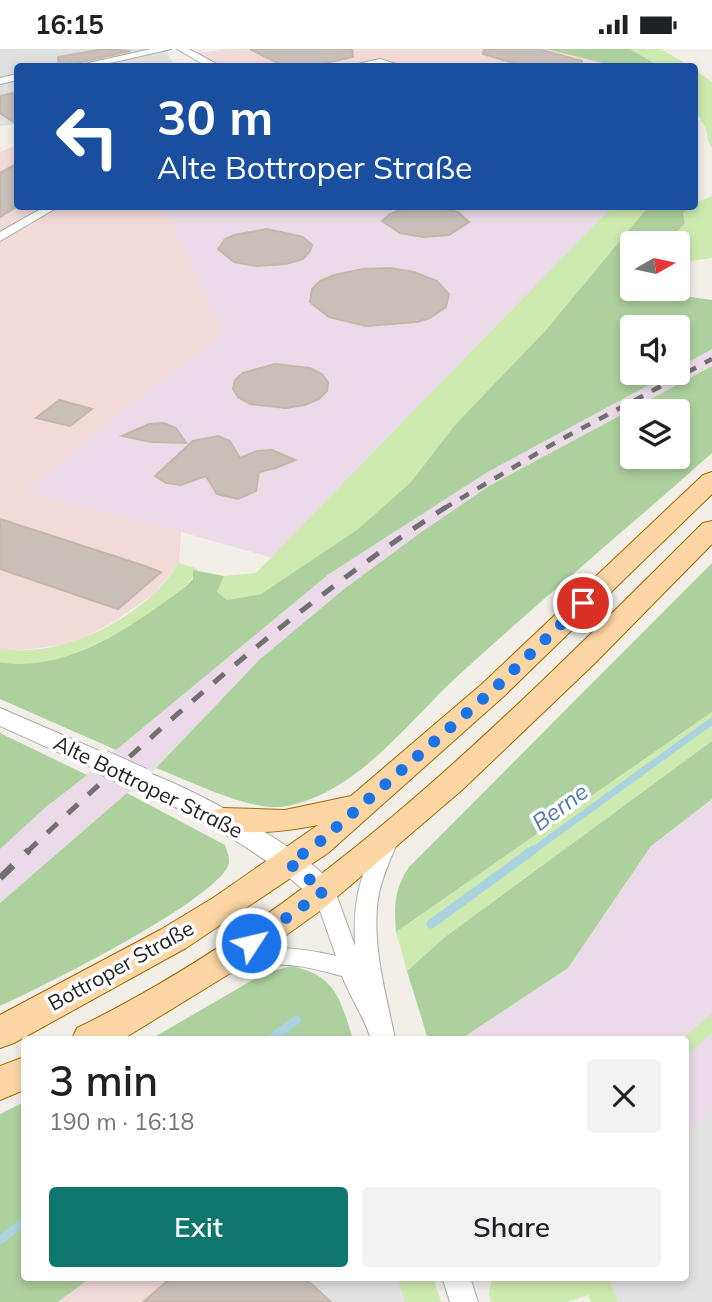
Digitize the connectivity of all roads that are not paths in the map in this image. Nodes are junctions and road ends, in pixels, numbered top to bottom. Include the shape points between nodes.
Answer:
1 (166, 49) edge
2 (182, 49) edge
3 (96, 63) edge
4 (209, 63) edge
5 (47, 210) edge
6 (0, 236) edge
7 (712, 480) edge
8 (712, 529) edge
9 (0, 716) edge
10 (361, 805) junction
11 (223, 819) junction
12 (387, 841) junction
13 (289, 863) junction
14 (324, 891) junction
15 (215, 968) junction
16 (352, 969) junction
17 (380, 1030) edge
18 (0, 1033) edge
19 (95, 1036) edge
20 (21, 1074) edge
21 (0, 1084) edge
22 (457, 1281) edge
23 (464, 1302) edge

1 - 3 street
2 - 4 street
5 - 6 street
7 - 10 main road, Bottroper Straße via 493,690
8 - 12 main road via 505,734
9 - 11 street, Alte Bottroper Straße, bridge
10 - 11 main road via 285,821
10 - 13 main road, Bottroper Straße
11 - 13 street, Alte Bottroper Straße
12 - 14 main road
12 - 17 street via 366,901
13 - 14 street, Alte Bottroper Straße
13 - 18 main road, Bottroper Straße via 173,939
14 - 15 main road
14 - 16 street
15 - 16 street via 269,956 296,956
15 - 19 main road
16 - 17 street
20 - 21 main road
22 - 23 street

